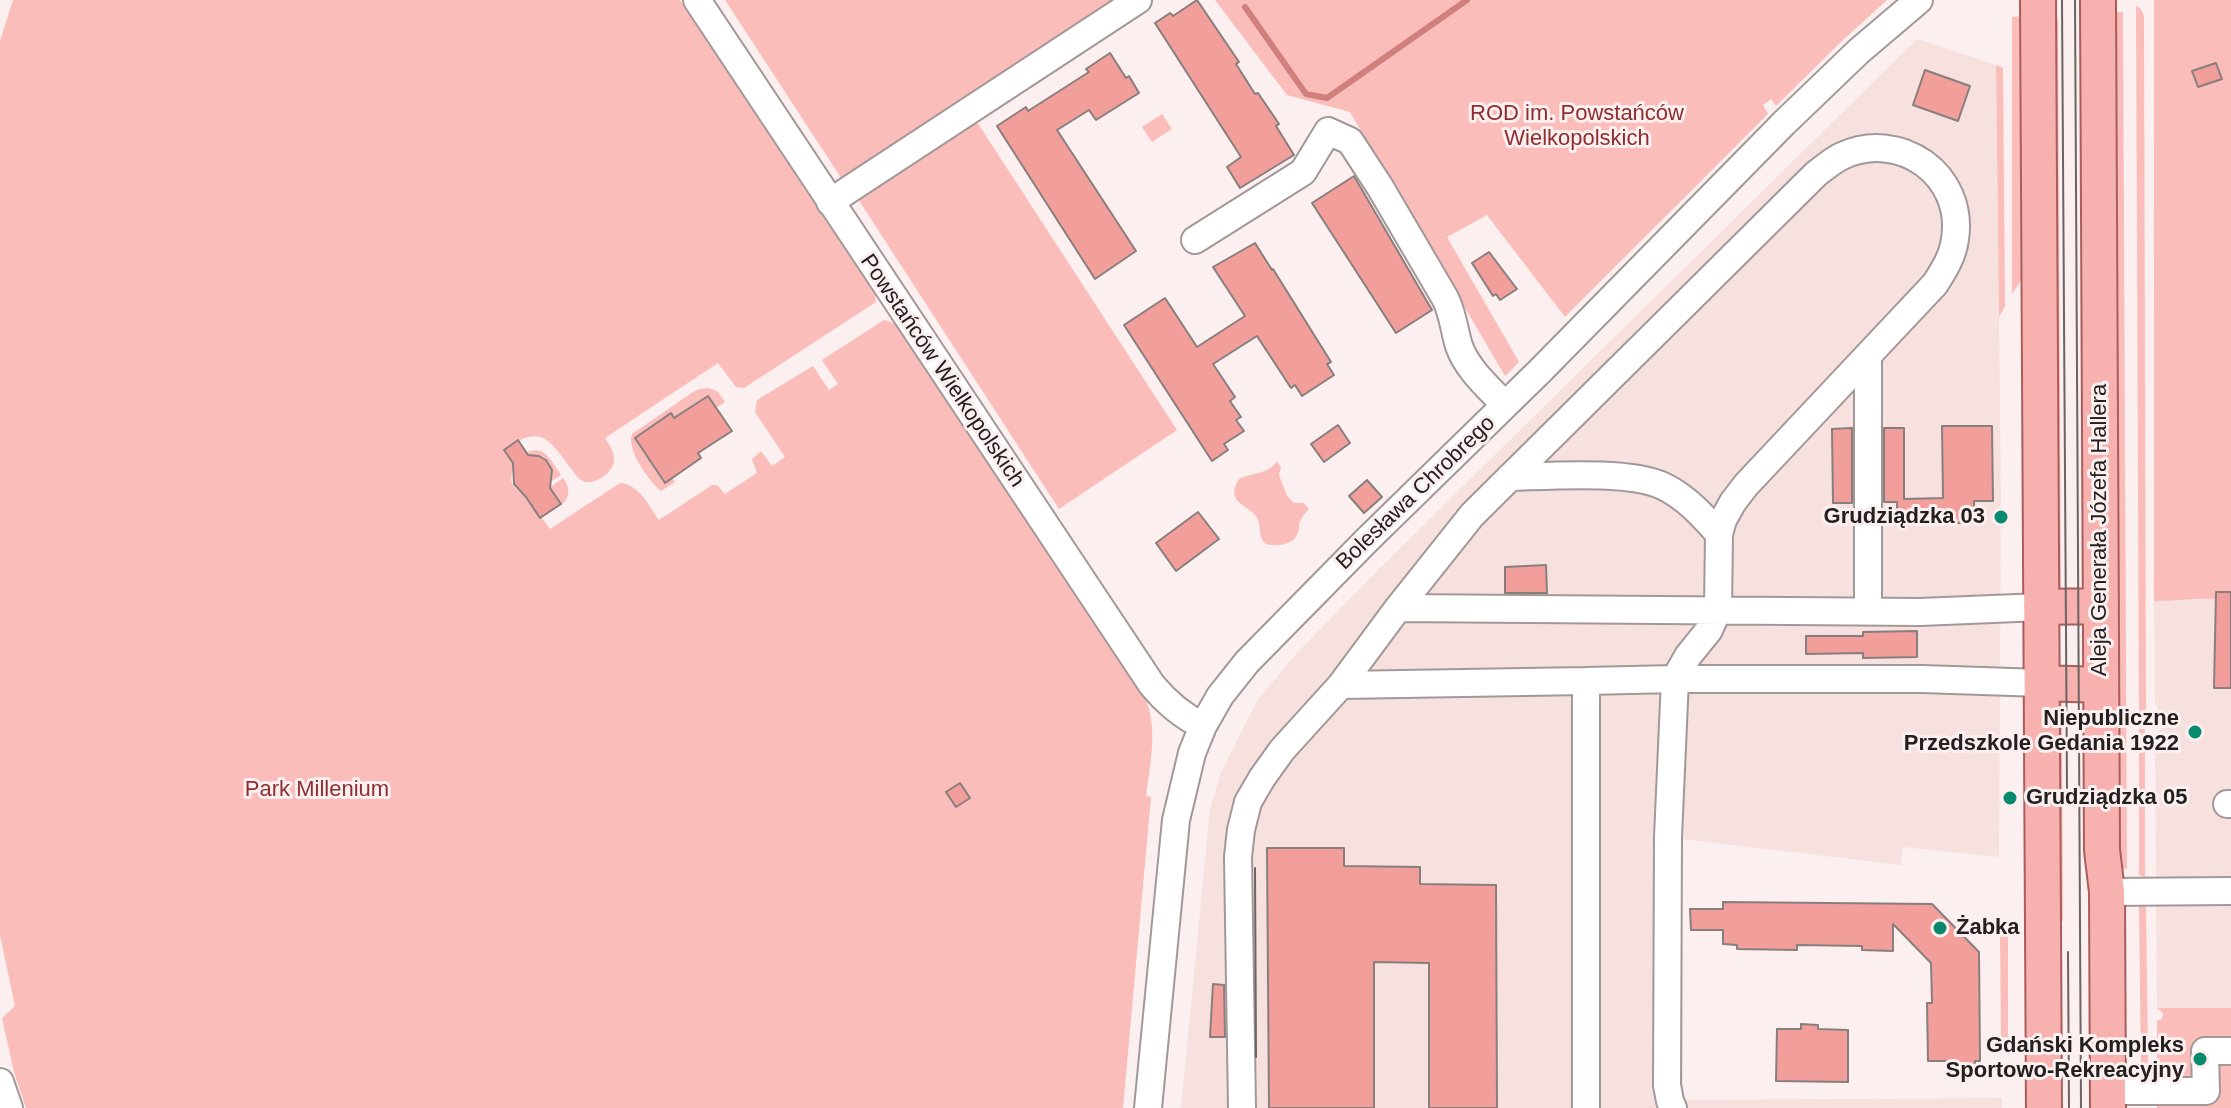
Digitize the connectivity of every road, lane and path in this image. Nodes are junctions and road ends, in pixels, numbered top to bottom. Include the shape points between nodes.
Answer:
1 (697, 0) edge
2 (1138, 0) edge
3 (1919, 0) edge
4 (2038, 0) edge
5 (2098, 0) edge
6 (830, 202) junction
7 (1195, 240) dead end
8 (1868, 355) junction
9 (1505, 405) junction
10 (1510, 477) junction
11 (1719, 534) junction
12 (2101, 606) junction
13 (2041, 607) junction
14 (1398, 608) junction
15 (1718, 610) junction
16 (1868, 611) junction
17 (1675, 679) junction
18 (1586, 681) junction
19 (2042, 683) junction
20 (1341, 685) junction
21 (2101, 685) junction
22 (1203, 726) junction
23 (2231, 891) edge
24 (2107, 892) junction
25 (2231, 1051) edge
26 (0, 1082) edge
27 (2108, 1099) edge
28 (9, 1108) edge
29 (1148, 1108) edge
30 (1242, 1108) edge
31 (1586, 1108) edge
32 (1673, 1108) edge
33 (2044, 1108) edge

1 - 6 street, Powstańców Wielkopolskich
2 - 6 street
3 - 9 street, Bolesława Chrobrego via 1784,123
4 - 13 main road
5 - 12 main road, Aleja Generała Józefa Hallera
6 - 22 street, Powstańców Wielkopolskich via 1152,685 1181,714
7 - 9 street via 1303,172 1328,131 1350,141 1451,309 1464,357
8 - 10 street via 1935,284 1956,239 1951,194 1919,159 1898,151 1870,149 1842,156 1816,174
8 - 11 street via 1746,485
8 - 16 street
9 - 22 street, Bolesława Chrobrego via 1247,662
10 - 11 street via 1638,478 1683,498
10 - 14 street via 1472,515
11 - 15 street
12 - 13 main road
12 - 21 main road, Aleja Generała Józefa Hallera
13 - 16 street
13 - 19 main road
14 - 15 street
14 - 20 street
15 - 16 street
15 - 17 street
17 - 18 street
17 - 19 street
17 - 32 street via 1668,837 1667,1085
18 - 20 street
18 - 31 street
19 - 21 main road
19 - 33 main road
20 - 30 street via 1262,778 1241,830 1237,889
21 - 24 main road, Aleja Generała Józefa Hallera
22 - 29 street, Bolesława Chrobrego via 1176,820
23 - 24 street
24 - 27 main road, Aleja Generała Józefa Hallera
25 - 27 street via 2205,1051 2206,1091
26 - 28 street

